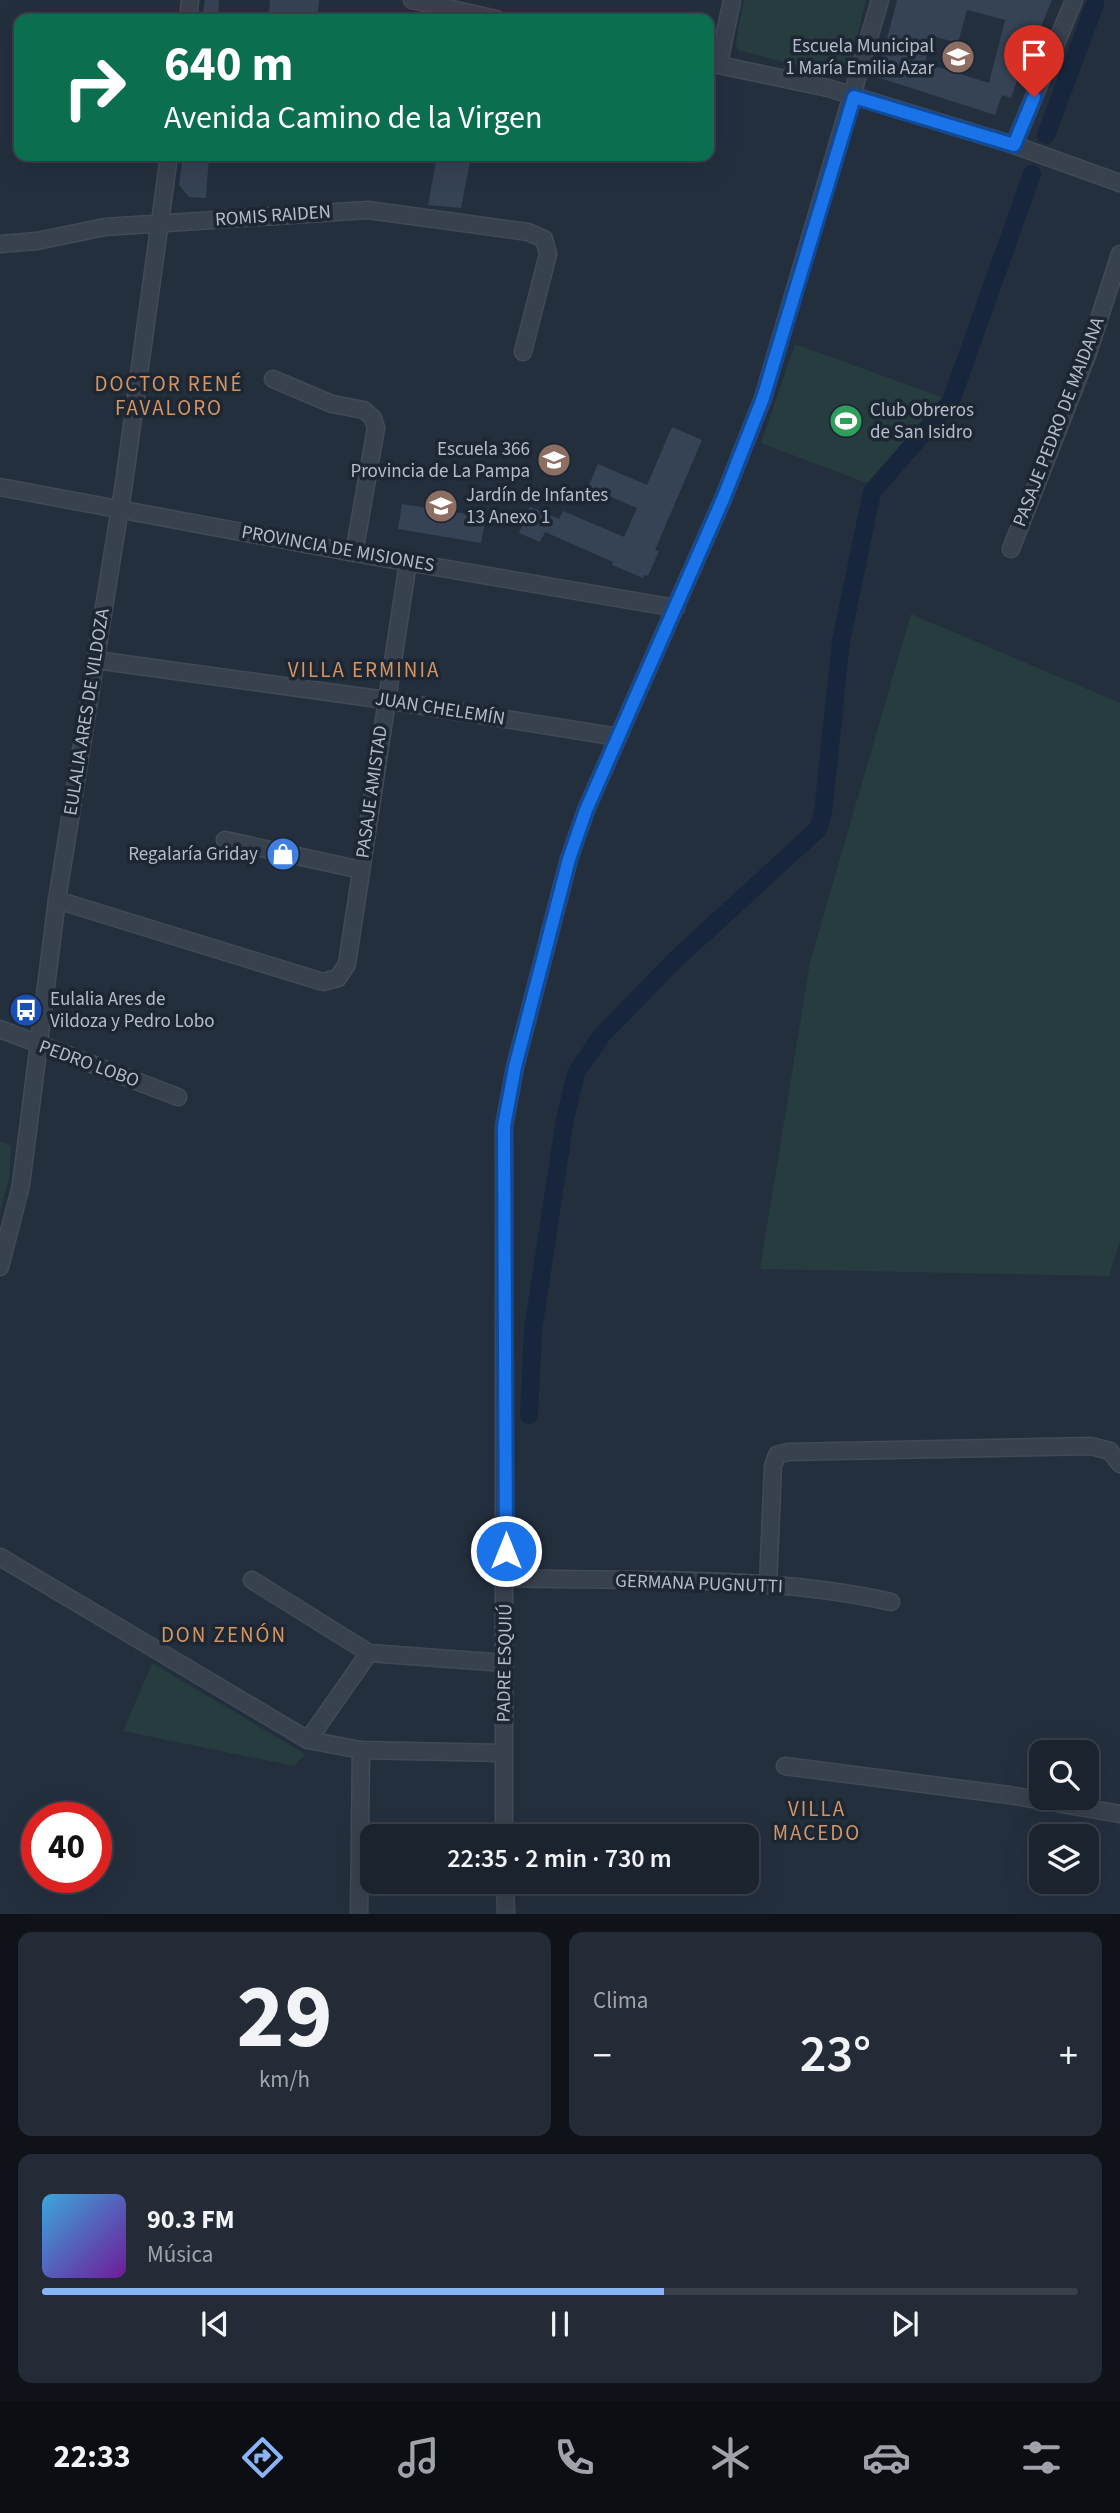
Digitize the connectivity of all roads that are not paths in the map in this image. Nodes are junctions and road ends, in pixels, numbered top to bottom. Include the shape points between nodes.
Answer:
1 (412, 0) edge
2 (732, 0) edge
3 (880, 0) edge
4 (1074, 0) edge
5 (474, 14) edge
6 (714, 63) edge
7 (854, 97) junction
8 (1014, 145) junction
9 (168, 161) edge
10 (1120, 183) edge
11 (160, 224) junction
12 (0, 244) edge
13 (1120, 254) edge
14 (523, 352) dead end
15 (273, 379) dead end
16 (0, 488) edge
17 (120, 509) junction
18 (1011, 549) dead end
19 (354, 553) junction
20 (408, 562) junction
21 (676, 608) junction
22 (96, 660) junction
23 (386, 700) junction
24 (618, 737) junction
25 (225, 840) dead end
26 (361, 870) junction
27 (57, 900) junction
28 (0, 1029) edge
29 (39, 1046) junction
30 (178, 1097) dead end
31 (0, 1267) edge
32 (1115, 1457) edge
33 (0, 1556) edge
34 (506, 1577) junction
35 (253, 1580) dead end
36 (768, 1585) junction
37 (891, 1602) dead end
38 (369, 1653) junction
39 (505, 1663) junction
40 (308, 1740) junction
41 (361, 1750) junction
42 (503, 1753) junction
43 (785, 1766) dead end
44 (1120, 1814) edge
45 (504, 1824) edge
46 (505, 1894) edge
47 (359, 1914) edge
48 (506, 1914) edge

1 - 5 street
2 - 6 street
3 - 7 street, PADRE ESQUIÚ
4 - 8 street
6 - 7 street
7 - 8 street
7 - 21 street, PADRE ESQUIÚ via 763,398
8 - 10 street
9 - 11 street, EULALIA ARES DE VILDOZA
11 - 12 street, ROMIS RAIDEN via 106,227
11 - 14 street, ROMIS RAIDEN via 368,210 528,232 544,239 548,254
11 - 17 street, EULALIA ARES DE VILDOZA
13 - 18 street, PASAJE PEDRO DE MAIDANA via 1088,353
15 - 19 street via 332,404 364,410 373,418 376,428
16 - 17 street, PROVINCIA DE MISIONES
17 - 19 street, PROVINCIA DE MISIONES
17 - 22 street, EULALIA ARES DE VILDOZA
19 - 20 street, PROVINCIA DE MISIONES
20 - 21 street, PROVINCIA DE MISIONES
20 - 23 street, PASAJE AMISTAD
21 - 24 street, PADRE ESQUIÚ
22 - 23 street, JUAN CHELEMÍN
22 - 27 street, EULALIA ARES DE VILDOZA
23 - 24 street, JUAN CHELEMÍN
23 - 26 street, PASAJE AMISTAD
24 - 34 street, PADRE ESQUIÚ via 569,859 504,1126
25 - 26 street
26 - 27 street, PASAJE AMISTAD via 347,964 338,978 323,982
27 - 29 street, EULALIA ARES DE VILDOZA
28 - 29 street, PEDRO LOBO
29 - 30 street, PEDRO LOBO
29 - 31 street, EULALIA ARES DE VILDOZA via 21,1185
32 - 36 street via 1091,1446 777,1455
33 - 40 street
34 - 36 street, GERMANA PUGNUTTI
34 - 39 street, PADRE ESQUIÚ
35 - 38 street
36 - 37 street, GERMANA PUGNUTTI
38 - 39 street
38 - 40 street
39 - 42 street, PADRE ESQUIÚ
40 - 41 street
41 - 42 street
41 - 47 street
42 - 45 street, PADRE ESQUIÚ
43 - 44 street
46 - 48 street

